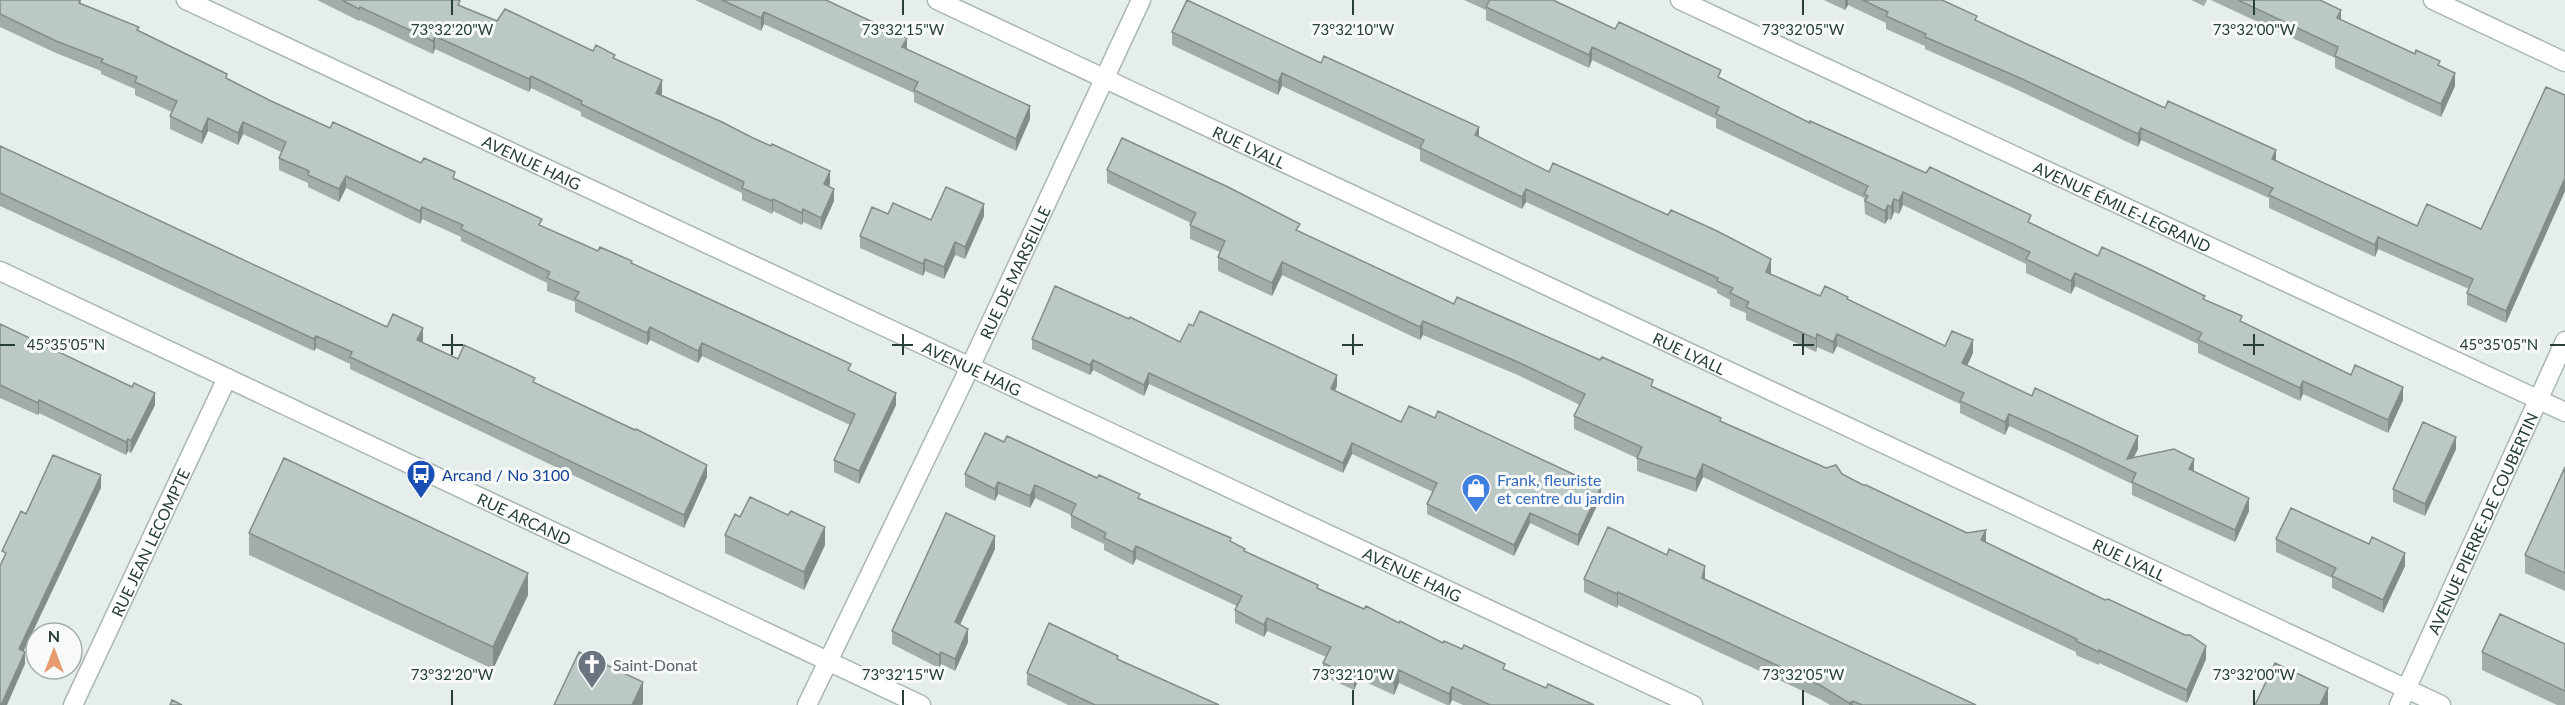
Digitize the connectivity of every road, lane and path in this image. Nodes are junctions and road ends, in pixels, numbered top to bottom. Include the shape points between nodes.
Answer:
1 (186, 0) edge
2 (937, 0) edge
3 (1141, 0) edge
4 (1680, 0) edge
5 (2433, 0) edge
6 (2565, 62) edge
7 (1105, 78) junction
8 (0, 271) edge
9 (2565, 341) edge
10 (969, 367) junction
11 (227, 378) junction
12 (2539, 400) junction
13 (2565, 412) edge
14 (827, 661) junction
15 (2402, 697) edge
16 (73, 705) edge
17 (807, 705) edge
18 (921, 705) edge
19 (1693, 705) edge
20 (2441, 705) edge

1 - 10 street, AVENUE HAIG
2 - 7 street, RUE LYALL
3 - 7 street, RUE DE MARSEILLE
4 - 12 street, AVENUE ÉMILE-LEGRAND
5 - 6 street
7 - 10 street, RUE DE MARSEILLE
7 - 15 street, RUE LYALL
8 - 11 street, RUE ARCAND
9 - 12 street, AVENUE PIERRE-DE COUBERTIN
10 - 14 street, RUE DE MARSEILLE
10 - 19 street, AVENUE HAIG
11 - 14 street, RUE ARCAND
11 - 16 street, RUE JEAN LECOMPTE
12 - 13 street, AVENUE ÉMILE-LEGRAND
12 - 15 street, AVENUE PIERRE-DE COUBERTIN
14 - 17 street, RUE DE MARSEILLE
14 - 18 street, RUE ARCAND
15 - 20 street, RUE LYALL

